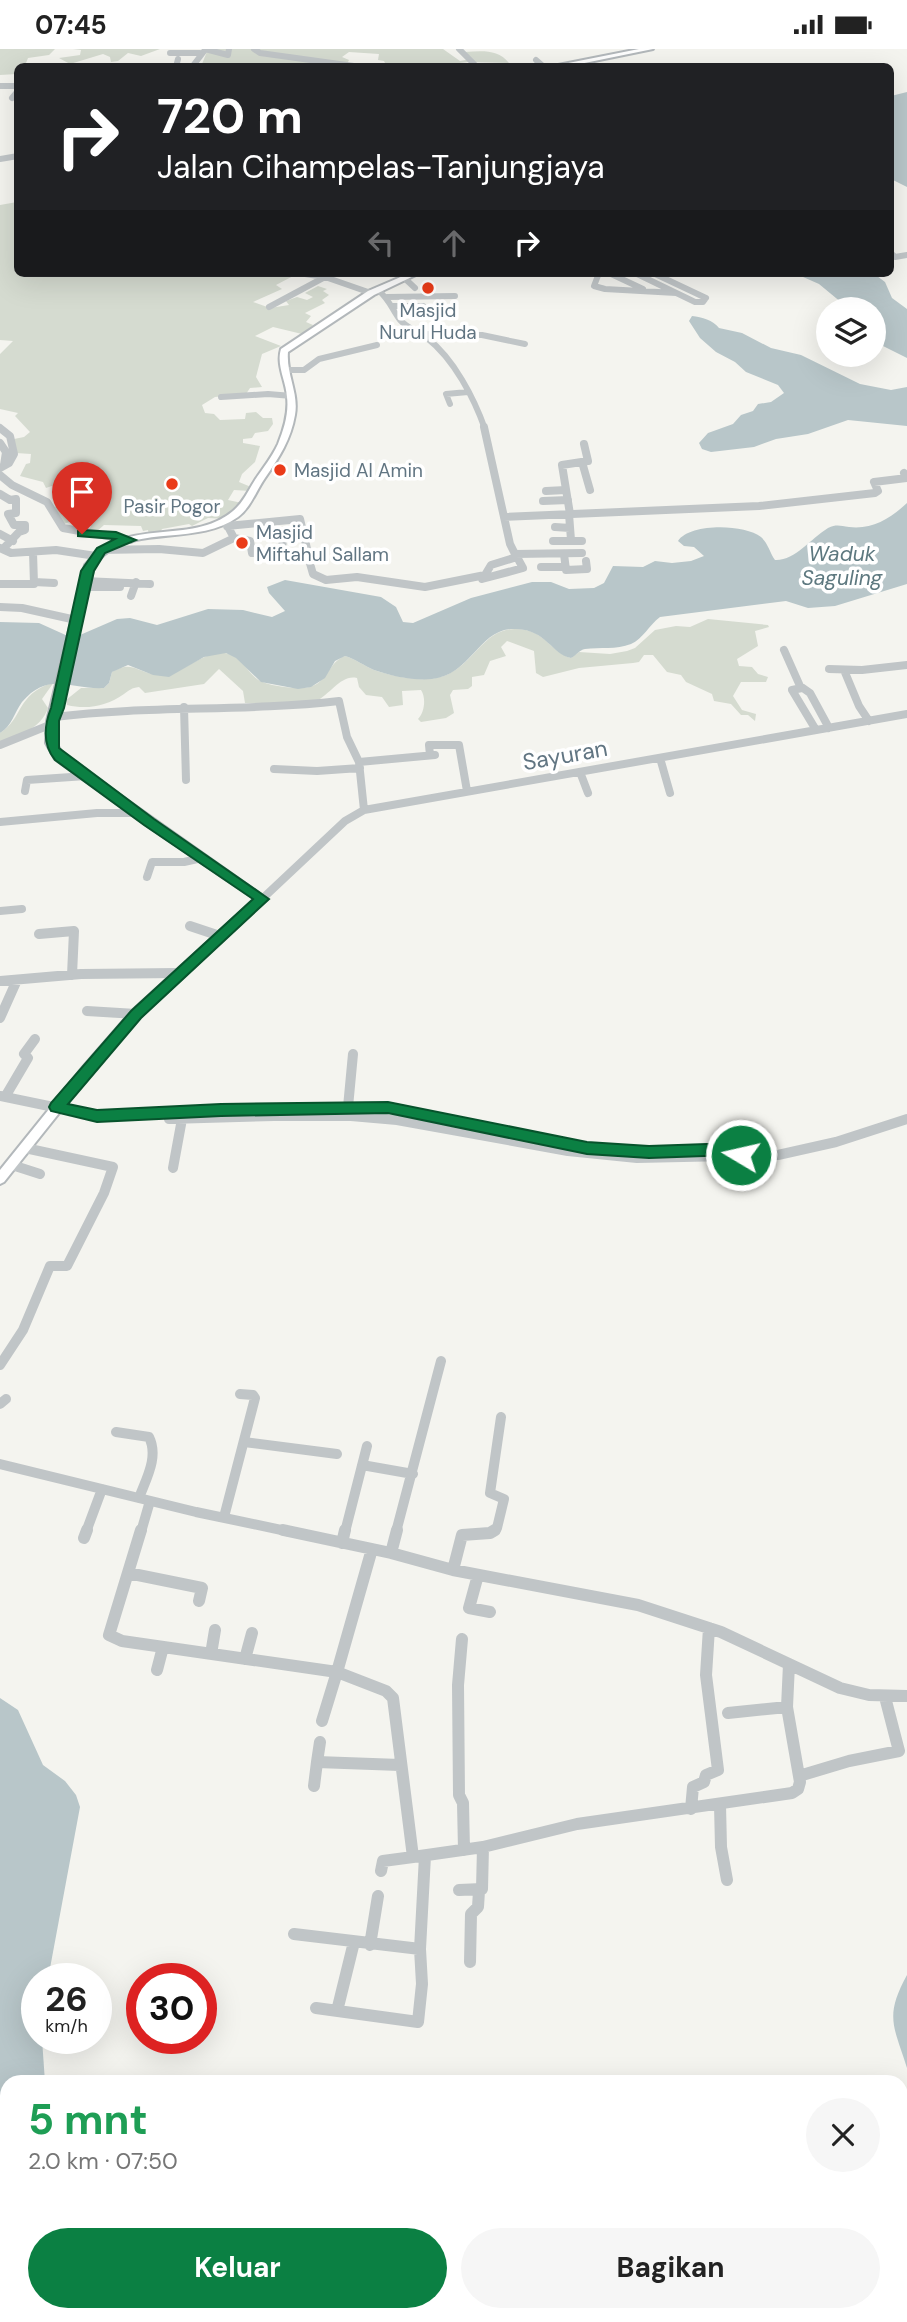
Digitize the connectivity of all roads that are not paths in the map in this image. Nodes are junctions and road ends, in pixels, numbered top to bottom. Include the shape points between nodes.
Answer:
1 (229, 49) edge
2 (254, 49) edge
3 (459, 49) edge
4 (650, 49) edge
5 (204, 51) edge
6 (170, 53) dead end
7 (178, 59) dead end
8 (536, 60) dead end
9 (177, 63) edge
10 (332, 63) edge
11 (473, 63) edge
12 (539, 63) edge
13 (573, 63) edge
14 (14, 96) edge
15 (12, 98) dead end
16 (325, 277) joint
17 (403, 277) edge
18 (410, 277) edge
19 (410, 277) edge
20 (596, 277) edge
21 (618, 277) edge
22 (643, 277) edge
23 (661, 277) edge
24 (415, 288) dead end
25 (375, 291) junction
26 (648, 291) junction
27 (676, 293) junction
28 (387, 296) junction
29 (455, 296) dead end
30 (421, 298) junction
31 (393, 306) junction
32 (269, 307) dead end
33 (414, 329) junction
34 (387, 331) dead end
35 (423, 334) junction
36 (525, 344) dead end
37 (377, 345) dead end
38 (285, 370) junction
39 (468, 392) junction
40 (292, 396) junction
41 (221, 397) dead end
42 (450, 404) dead end
43 (0, 428) edge
44 (0, 443) edge
45 (584, 444) dead end
46 (582, 462) junction
47 (2, 467) edge
48 (904, 473) dead end
49 (0, 480) edge
50 (564, 480) junction
51 (551, 481) dead end
52 (566, 490) junction
53 (590, 490) dead end
54 (546, 491) dead end
55 (33, 492) junction
56 (0, 494) edge
57 (16, 499) junction
58 (568, 500) junction
59 (542, 501) dead end
60 (544, 512) dead end
61 (570, 513) junction
62 (504, 517) junction
63 (226, 524) junction
64 (570, 528) junction
65 (0, 534) edge
66 (283, 535) dead end
67 (234, 538) junction
68 (130, 540) junction
69 (13, 541) junction
70 (553, 541) junction
71 (571, 541) junction
72 (582, 541) dead end
73 (1, 548) edge
74 (33, 552) junction
75 (98, 553) junction
76 (308, 553) junction
77 (553, 553) junction
78 (282, 554) junction
79 (564, 554) junction
80 (516, 556) junction
81 (541, 567) dead end
82 (565, 567) junction
83 (474, 577) junction
84 (34, 582) junction
85 (136, 582) junction
86 (54, 583) dead end
87 (0, 584) edge
88 (84, 584) junction
89 (149, 584) dead end
90 (120, 587) dead end
91 (131, 596) dead end
92 (0, 607) edge
93 (76, 620) junction
94 (784, 650) dead end
95 (907, 665) edge
96 (829, 669) dead end
97 (844, 670) junction
98 (802, 688) junction
99 (184, 707) junction
100 (907, 714) edge
101 (869, 720) junction
102 (53, 721) junction
103 (829, 728) junction
104 (816, 730) junction
105 (0, 745) edge
106 (660, 758) junction
107 (360, 765) junction
108 (274, 769) dead end
109 (580, 772) junction
110 (86, 776) junction
111 (186, 781) dead end
112 (25, 791) dead end
113 (467, 792) junction
114 (588, 793) dead end
115 (670, 793) dead end
116 (364, 810) junction
117 (138, 813) junction
118 (0, 822) edge
119 (202, 858) junction
120 (147, 877) dead end
121 (262, 899) junction
122 (22, 909) dead end
123 (0, 911) edge
124 (190, 926) dead end
125 (39, 934) dead end
126 (220, 936) junction
127 (178, 973) junction
128 (72, 975) junction
129 (17, 980) junction
130 (0, 981) edge
131 (0, 993) edge
132 (11, 993) junction
133 (87, 1011) dead end
134 (136, 1014) junction
135 (0, 1018) edge
136 (35, 1039) dead end
137 (353, 1054) dead end
138 (2, 1098) edge
139 (348, 1107) junction
140 (54, 1110) junction
141 (274, 1113) junction
142 (210, 1115) junction
143 (182, 1119) junction
144 (907, 1119) edge
145 (25, 1148) junction
146 (741, 1154) junction
147 (12, 1165) junction
148 (173, 1168) dead end
149 (40, 1174) dead end
150 (0, 1179) edge
151 (441, 1361) dead end
152 (0, 1365) edge
153 (240, 1394) dead end
154 (501, 1417) dead end
155 (116, 1432) dead end
156 (244, 1442) junction
157 (367, 1446) dead end
158 (337, 1454) dead end
159 (0, 1464) edge
160 (362, 1465) junction
161 (413, 1474) junction
162 (102, 1489) junction
163 (145, 1499) junction
164 (224, 1517) junction
165 (84, 1538) dead end
166 (342, 1543) junction
167 (372, 1549) junction
168 (391, 1553) junction
169 (453, 1570) junction
170 (128, 1573) junction
171 (478, 1575) junction
172 (199, 1601) dead end
173 (490, 1612) dead end
174 (709, 1628) junction
175 (215, 1630) dead end
176 (252, 1633) dead end
177 (462, 1639) dead end
178 (163, 1647) junction
179 (211, 1654) junction
180 (245, 1658) junction
181 (789, 1664) junction
182 (157, 1670) dead end
183 (337, 1672) junction
184 (907, 1696) edge
185 (885, 1697) junction
186 (787, 1707) junction
187 (728, 1713) dead end
188 (322, 1721) dead end
189 (320, 1742) dead end
190 (317, 1762) junction
191 (400, 1765) junction
192 (799, 1776) junction
193 (314, 1786) dead end
194 (720, 1805) junction
195 (691, 1809) junction
196 (483, 1847) junction
197 (464, 1850) junction
198 (419, 1857) junction
199 (381, 1871) dead end
200 (727, 1880) dead end
201 (458, 1890) dead end
202 (479, 1891) junction
203 (378, 1896) dead end
204 (294, 1934) dead end
205 (354, 1943) junction
206 (370, 1945) junction
207 (420, 1949) junction
208 (470, 1962) dead end
209 (316, 2008) dead end
210 (337, 2011) junction

1 - 5 street via 228,55
2 - 10 street
3 - 11 street
4 - 13 main road
5 - 6 street
7 - 9 street
8 - 12 street
14 - 15 street
16 - 25 street
16 - 32 street
17 - 25 main road
18 - 24 street
19 - 30 street
20 - 26 street via 594,286
21 - 26 street
22 - 27 street
23 - 27 street via 706,298 695,302
25 - 28 street
25 - 38 main road via 287,348
26 - 27 street
28 - 30 street
28 - 31 street
29 - 30 street
30 - 31 street
31 - 33 street via 401,321
33 - 34 street
33 - 35 street
35 - 36 street via 482,335
35 - 39 street
37 - 38 street via 319,359 304,370
38 - 40 main road
39 - 42 street via 446,394
39 - 62 street via 480,410
40 - 41 street
40 - 63 main road via 285,438 276,457 246,505
43 - 47 street via 10,436 14,450 12,459
44 - 47 street via 6,453
45 - 46 street via 587,461
46 - 50 street via 562,465
46 - 53 street
48 - 61 street via 907,478 874,482 875,493 850,498
49 - 55 street
50 - 51 street
50 - 52 street
52 - 54 street
52 - 58 street
55 - 57 street
55 - 68 street via 53,507 63,528
56 - 57 street
57 - 69 street via 16,513 8,514 14,525 26,525
58 - 59 street
58 - 61 street
60 - 61 street
61 - 62 street
61 - 64 street
62 - 80 street
63 - 67 street
63 - 68 main road
63 - 76 street via 300,519
64 - 70 street via 553,529
64 - 71 street
65 - 69 street
66 - 78 street
67 - 75 street via 203,553 159,549
67 - 78 street via 250,541 252,554
68 - 75 main road
69 - 73 street
70 - 71 street
70 - 77 street
71 - 72 street
73 - 74 street via 11,553
74 - 75 street
74 - 84 street
75 - 88 main road
76 - 78 street
76 - 83 street via 313,574 326,580 357,577 425,587
77 - 79 street
77 - 80 street
79 - 82 street
79 - 82 street via 584,557 587,569 566,571
80 - 83 street via 492,564 487,575
80 - 83 street via 523,568 484,579
81 - 82 street
84 - 86 street
84 - 87 street
85 - 88 street
85 - 89 street
85 - 91 street
88 - 90 street
88 - 93 main road
92 - 93 street
93 - 102 main road
94 - 98 street
95 - 97 street
96 - 97 street
97 - 101 street
98 - 103 street via 810,693
98 - 104 street via 792,690
99 - 102 street via 110,710
99 - 107 street via 286,707 339,701 347,737
99 - 111 street
100 - 101 street, Sayuran
101 - 103 street, Sayuran
102 - 105 street
102 - 110 main road via 55,753
103 - 104 street, Sayuran
104 - 106 street, Sayuran
106 - 109 street, Sayuran
106 - 115 street
107 - 108 street via 317,771
107 - 113 street via 433,755 429,745 459,745
107 - 116 street
109 - 113 street, Sayuran
109 - 114 street
110 - 112 street via 27,780
110 - 117 main road
113 - 116 street, Sayuran
116 - 121 street, Sayuran via 345,821
117 - 118 street
117 - 119 main road
119 - 120 street via 152,862
119 - 121 main road
121 - 126 main road
122 - 123 street
124 - 126 street
125 - 128 street via 75,932
126 - 127 main road
127 - 128 street
127 - 134 main road
128 - 129 street
129 - 130 street
129 - 132 street
131 - 132 street
132 - 135 street
133 - 134 street
134 - 140 main road
136 - 138 street
137 - 139 street
138 - 140 street
139 - 141 street
139 - 146 street via 408,1110 587,1148
140 - 142 street via 97,1116
140 - 143 street via 91,1120
140 - 145 main road
141 - 142 street
141 - 146 street via 397,1120 600,1155
142 - 143 street
143 - 148 street
144 - 146 street via 807,1150
145 - 147 main road
145 - 152 street via 113,1167 67,1266 50,1266 23,1330
147 - 149 street
147 - 150 main road
151 - 161 street
153 - 156 street via 255,1397
154 - 169 street via 490,1493 504,1499 497,1531 462,1535
155 - 163 street via 149,1437 153,1443
156 - 158 street
156 - 164 street
157 - 160 street
159 - 162 street
160 - 161 street
160 - 166 street
161 - 168 street
162 - 163 street
162 - 165 street
163 - 164 street
163 - 170 street
164 - 166 street
166 - 167 street
167 - 168 street
167 - 183 street
168 - 169 street
169 - 171 street
170 - 172 street via 202,1588
170 - 178 street via 109,1635
171 - 173 street via 469,1608
171 - 174 street via 638,1605
174 - 181 street
174 - 195 street via 706,1675 719,1770 694,1787
175 - 179 street
176 - 180 street
177 - 197 street via 458,1795 463,1803
178 - 179 street
178 - 182 street
179 - 180 street
180 - 183 street
181 - 185 street via 840,1688
181 - 186 street
183 - 188 street
183 - 191 street via 392,1696
184 - 185 street
185 - 192 street via 899,1751
186 - 187 street
186 - 192 street
189 - 190 street
190 - 191 street
190 - 193 street
191 - 198 street
192 - 194 street via 800,1786 792,1793
194 - 195 street
194 - 200 street
195 - 196 street via 577,1823
196 - 197 street
196 - 202 street
197 - 198 street
198 - 199 street via 383,1861
198 - 207 street
201 - 202 street
202 - 208 street via 478,1907 471,1914
203 - 206 street
204 - 205 street
205 - 206 street
205 - 210 street
206 - 207 street
207 - 210 street via 418,2022
209 - 210 street

